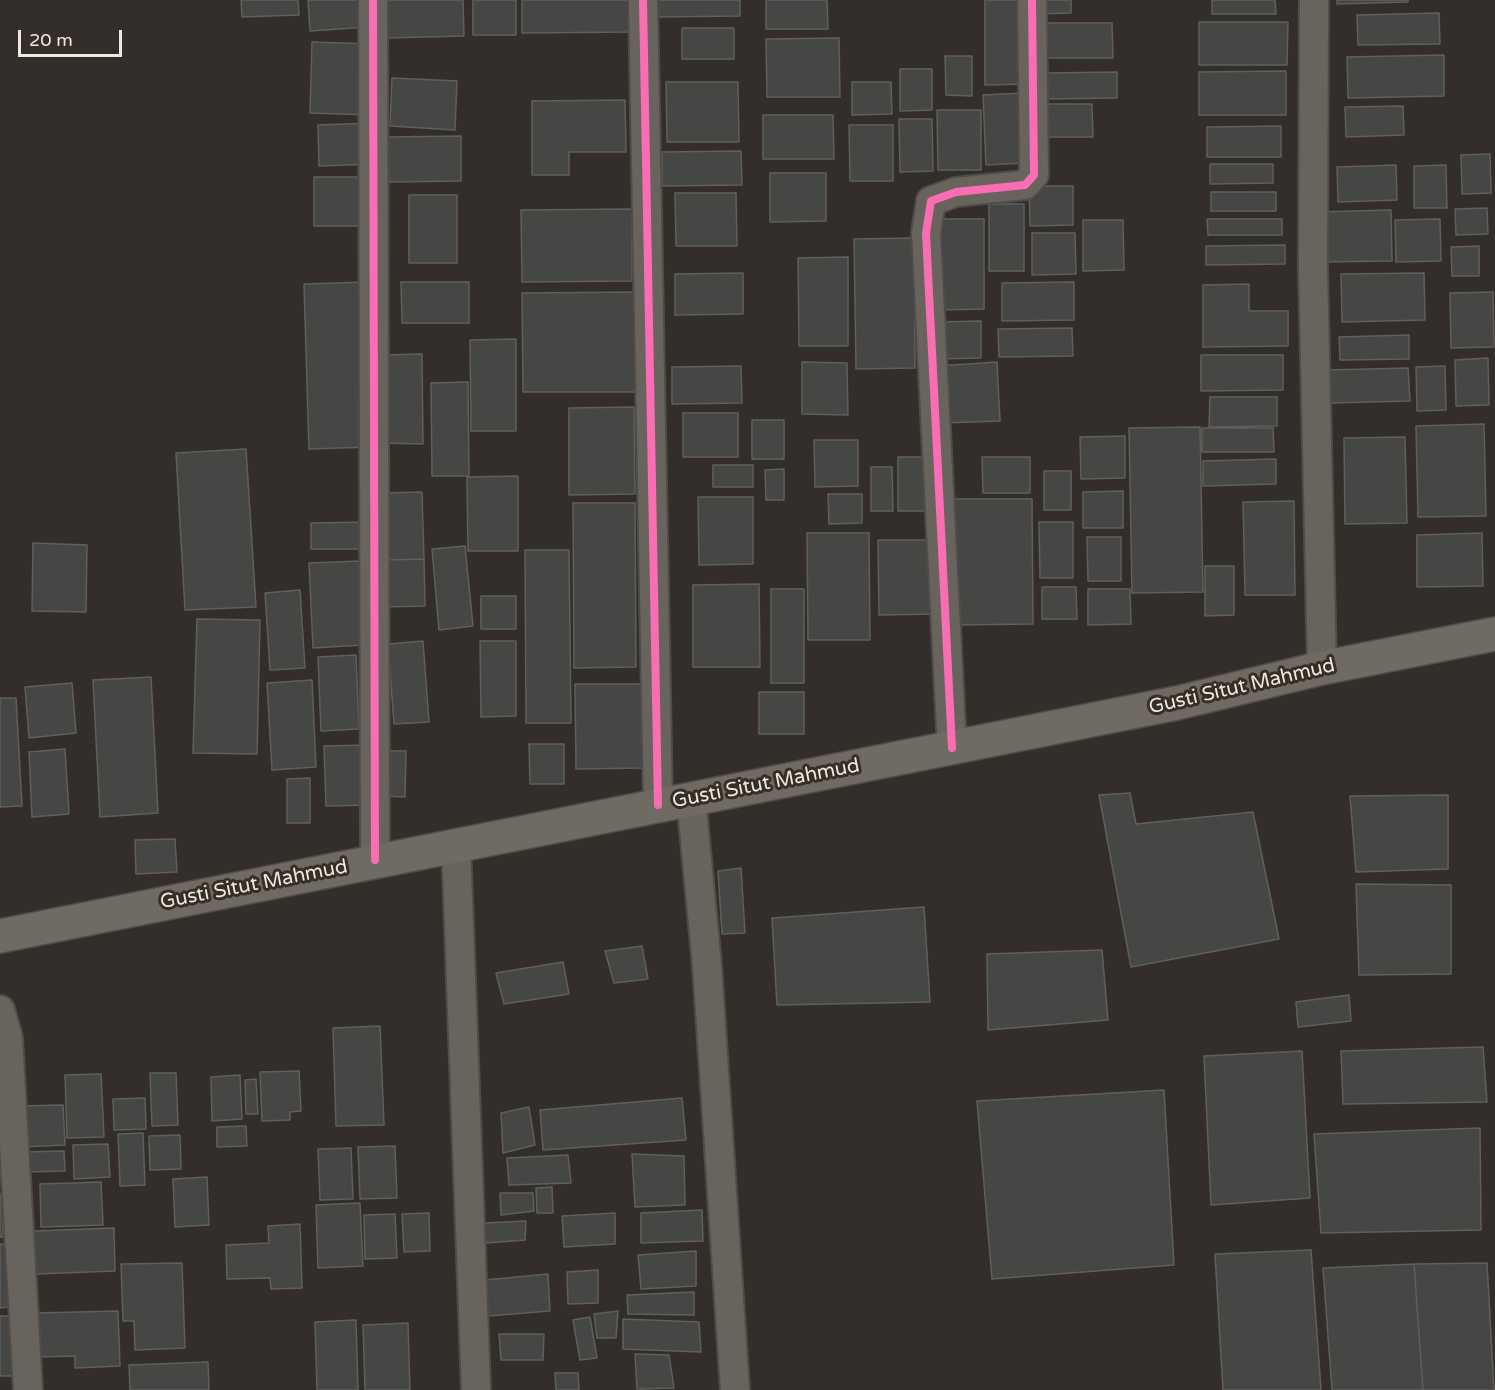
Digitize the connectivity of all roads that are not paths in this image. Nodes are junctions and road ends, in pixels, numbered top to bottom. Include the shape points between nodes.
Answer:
1 (373, 0) edge
2 (644, 0) edge
3 (1032, 0) edge
4 (1314, 0) edge
5 (1495, 634) edge
6 (1322, 668) junction
7 (952, 748) junction
8 (691, 798) junction
9 (658, 805) junction
10 (456, 844) junction
11 (375, 860) junction
12 (0, 936) edge
13 (0, 1010) edge
14 (28, 1390) edge
15 (476, 1390) edge
16 (735, 1390) edge

1 - 11 street
2 - 9 street
3 - 7 street via 1034,175 1025,185 956,192 932,201 926,233
4 - 6 street via 1313,269
5 - 6 highway, Gusti Situt Mahmud
6 - 7 highway, Gusti Situt Mahmud via 1176,703
7 - 8 highway, Gusti Situt Mahmud
8 - 9 highway, Gusti Situt Mahmud
8 - 16 street via 707,965
9 - 10 highway, Gusti Situt Mahmud
10 - 11 highway, Gusti Situt Mahmud
10 - 15 street
11 - 12 highway, Gusti Situt Mahmud
13 - 14 street via 8,1038

